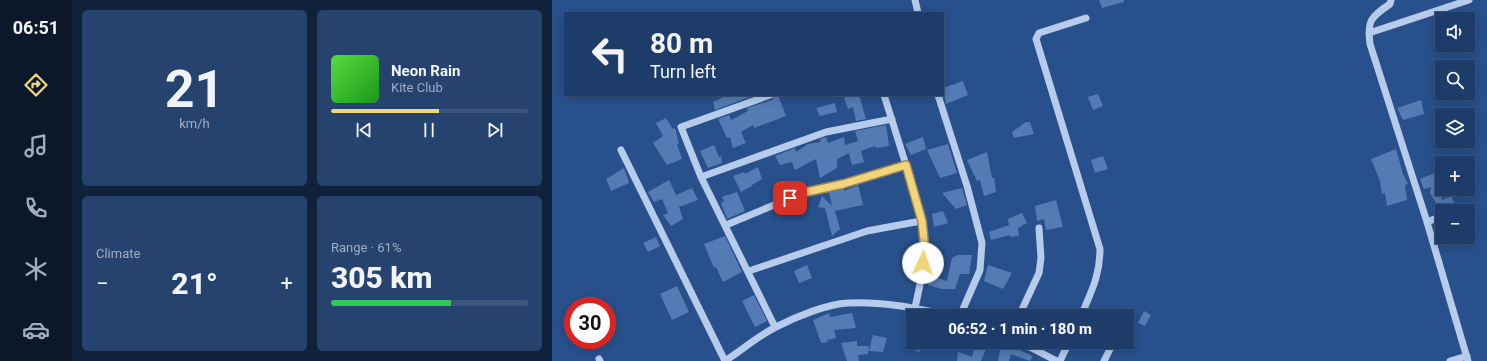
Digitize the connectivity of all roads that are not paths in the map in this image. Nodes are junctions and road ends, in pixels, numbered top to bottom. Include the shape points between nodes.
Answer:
1 (915, 0) edge
2 (1391, 0) edge
3 (1465, 1) edge
4 (918, 12) edge
5 (1086, 18) dead end
6 (1369, 33) junction
7 (767, 96) edge
8 (884, 96) edge
9 (938, 96) edge
10 (892, 119) junction
11 (621, 150) dead end
12 (906, 165) junction
13 (701, 177) junction
14 (1435, 219) edge
15 (922, 221) junction
16 (1427, 222) junction
17 (726, 225) junction
18 (1039, 228) dead end
19 (749, 271) junction
20 (915, 308) junction
21 (920, 309) edge
22 (963, 309) edge
23 (1022, 309) edge
24 (1083, 309) edge
25 (775, 327) junction
26 (1034, 349) edge
27 (1066, 349) edge
28 (1110, 349) dead end
29 (1467, 358) edge
30 (725, 361) edge
31 (1057, 361) edge
32 (1060, 361) edge
33 (1104, 361) edge
34 (1450, 361) edge

1 - 4 street
2 - 6 street via 1390,4 1371,20
3 - 6 street
5 - 24 street via 1039,33 1036,39 1100,249 1097,279
6 - 16 street via 1370,44
7 - 13 street via 681,128
8 - 10 street
9 - 22 street via 982,243 980,270
10 - 12 street
10 - 13 street via 826,132
11 - 30 street
12 - 15 street
12 - 17 street via 802,193
13 - 17 street
14 - 16 street
15 - 19 street via 867,231
15 - 20 street via 922,275
16 - 29 street
17 - 19 street
18 - 23 street via 1039,273
19 - 25 street
20 - 21 street
20 - 25 street via 879,303 847,303 822,309
25 - 30 street
26 - 31 street
27 - 32 street
28 - 33 street
29 - 34 street

